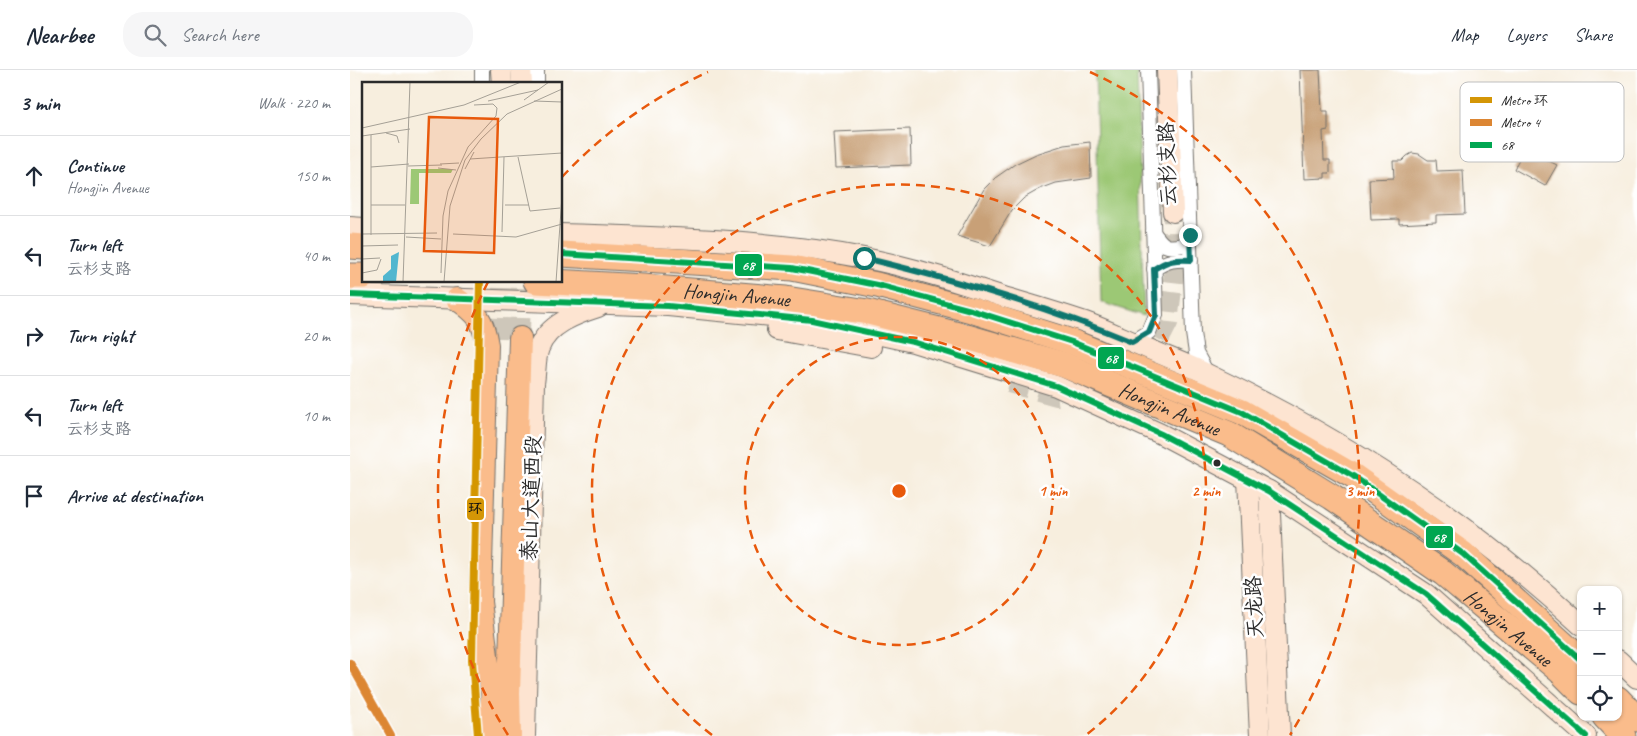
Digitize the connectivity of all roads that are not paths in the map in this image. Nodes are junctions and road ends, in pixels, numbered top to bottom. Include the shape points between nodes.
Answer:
1 (1148, 70) edge
2 (1167, 70) edge
3 (1184, 70) edge
4 (1173, 212) tunnel mouth
5 (1153, 232) junction
6 (1190, 235) junction
7 (564, 236) edge
8 (1191, 260) junction
9 (1154, 269) junction
10 (557, 282) edge
11 (350, 295) edge
12 (457, 299) junction
13 (610, 304) junction
14 (668, 306) junction
15 (1132, 342) junction
16 (1207, 373) junction
17 (1009, 383) tunnel mouth
18 (1248, 479) junction
19 (1270, 491) junction
20 (1577, 621) edge
21 (1577, 656) edge
22 (1622, 664) edge
23 (1637, 678) edge
24 (1577, 688) edge
25 (492, 694) junction
26 (1622, 703) edge
27 (1637, 719) edge
28 (1609, 721) edge
29 (492, 736) edge
30 (510, 736) edge
31 (525, 736) edge
32 (1260, 736) edge
33 (1280, 736) edge
34 (1586, 736) edge
35 (1623, 736) edge

1 - 5 street, 云杉支路
2 - 4 main road
3 - 6 street, 云杉支路
5 - 6 street via 1162,244 1171,248 1183,246
5 - 9 street, 云杉支路
6 - 8 street, 云杉支路
7 - 15 main road, Hongjin Avenue via 726,242 802,248 864,258 932,274 1047,310
7 - 21 highway, Hongjin Avenue via 792,268 877,285 1072,342 1242,412 1353,476 1464,554
8 - 9 street via 1164,262
8 - 16 street, 云杉支路 via 1193,333 1196,353
9 - 15 street, 云杉支路 via 1156,315 1149,332
10 - 24 highway, Hongjin Avenue via 786,299 859,311 1064,365 1229,434 1332,497 1443,572
11 - 12 main road, Hongjin Avenue
12 - 13 main road, Hongjin Avenue
12 - 25 main road via 475,312 484,326 487,345 480,602
13 - 14 main road, Hongjin Avenue
13 - 31 main road, 泰山大道西段 via 575,315 552,329 539,347 534,383
14 - 17 main road via 707,320 802,333 898,352
14 - 18 main road, Hongjin Avenue via 812,320 913,342 1056,386 1161,434
15 - 16 main road, Hongjin Avenue
16 - 20 main road, Hongjin Avenue via 1358,456 1424,498 1480,539
18 - 19 main road, Hongjin Avenue
18 - 32 main road, 天龙路
19 - 33 main road, 天龙路
19 - 34 main road, Hongjin Avenue via 1426,594
22 - 23 main road
25 - 29 main road, 泰山大道西段
25 - 30 main road, 泰山大道西段 via 510,338
26 - 27 highway
28 - 35 highway

